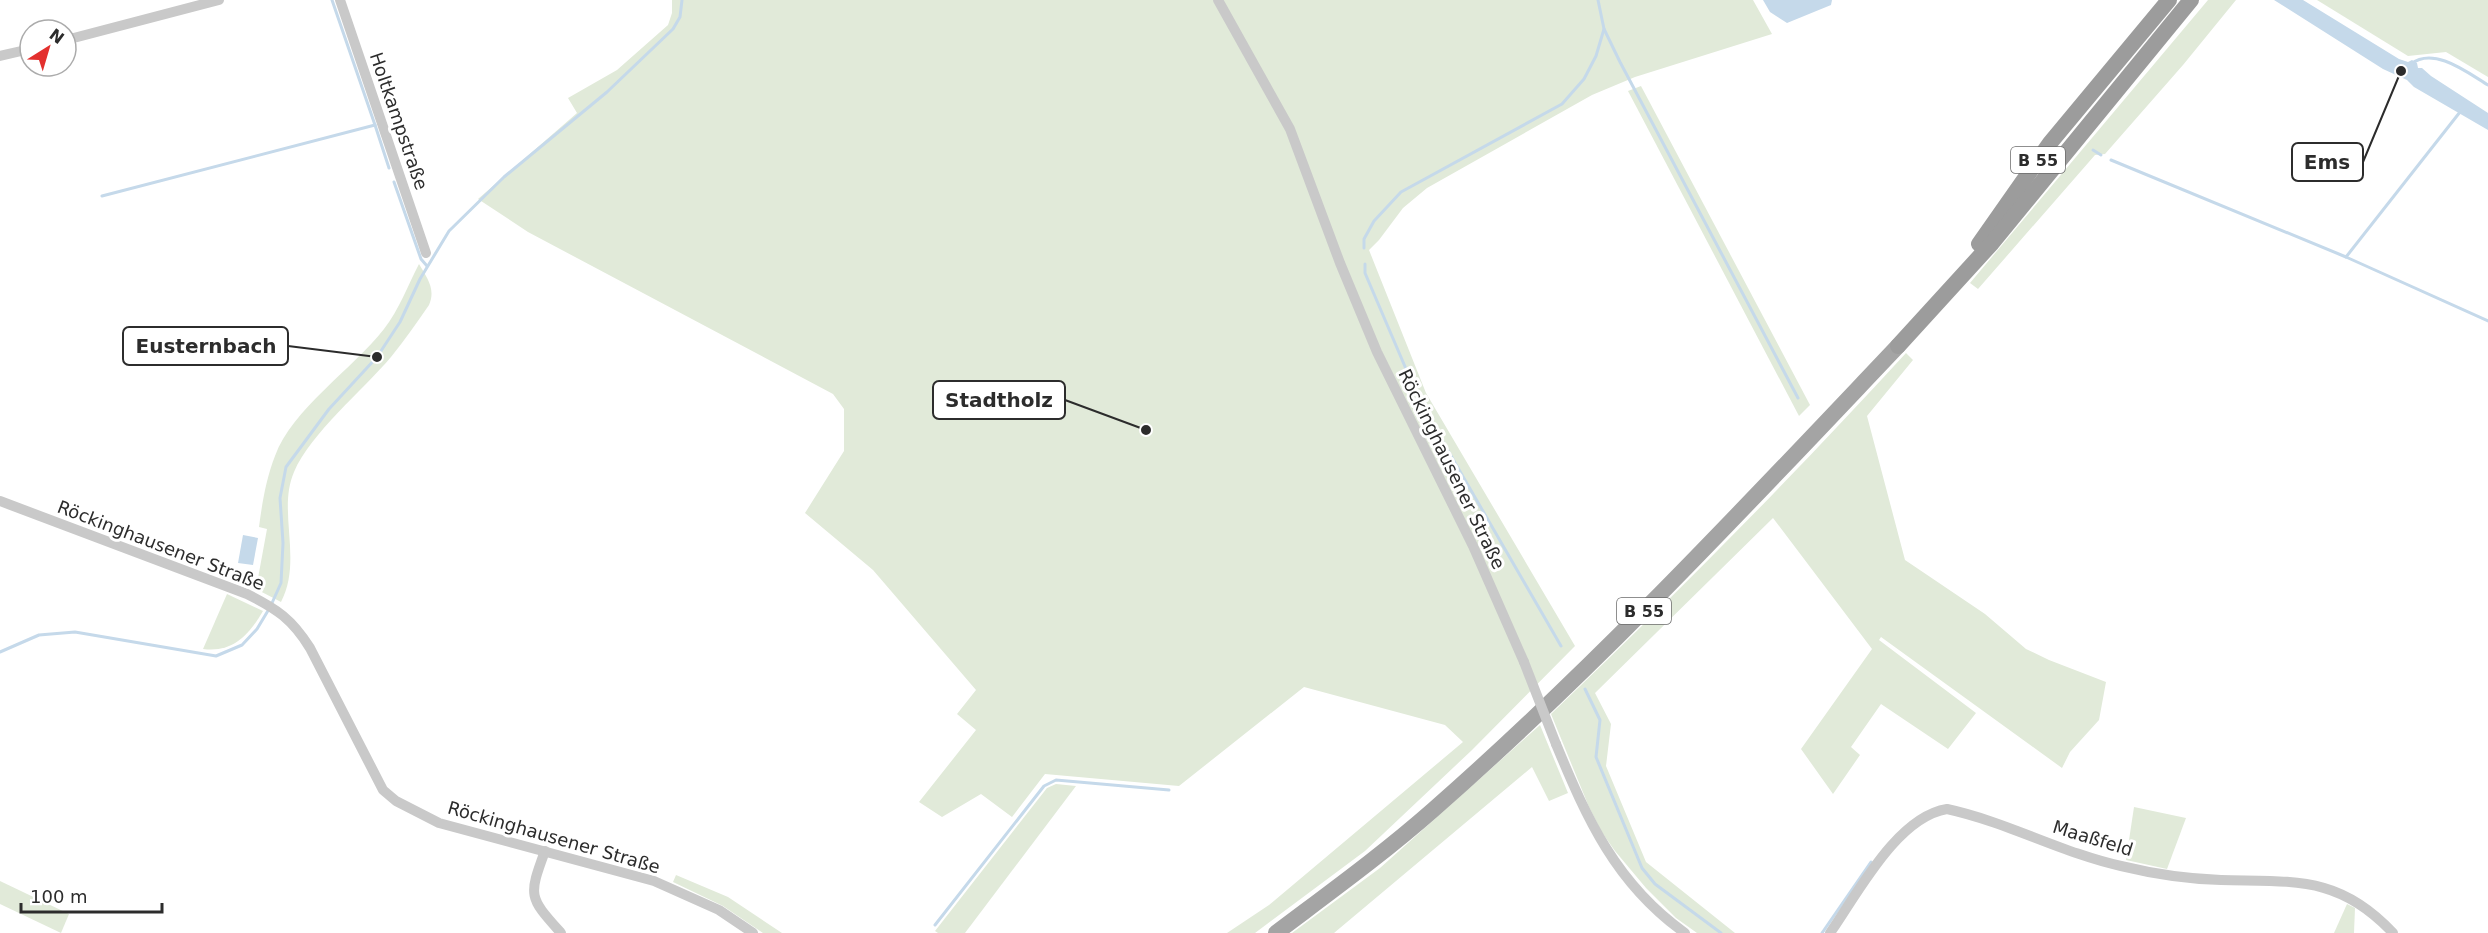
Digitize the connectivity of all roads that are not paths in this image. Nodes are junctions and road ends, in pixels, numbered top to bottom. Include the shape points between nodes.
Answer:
1 (219, 0) edge
2 (340, 0) edge
3 (1218, 0) edge
4 (2169, 0) edge
5 (2191, 0) edge
6 (78, 37) edge
7 (18, 52) edge
8 (0, 56) edge
9 (426, 254) dead end
10 (1949, 290) junction
11 (1898, 346) joint
12 (0, 501) edge
13 (545, 851) junction
14 (561, 933) edge
15 (753, 933) edge
16 (1276, 933) edge
17 (1685, 933) edge
18 (1830, 933) edge
19 (2393, 933) edge

1 - 6 street
2 - 9 street, Holtkampstraße
3 - 17 street, Röckinghausener Straße, bridge via 1290,129 1377,352 1473,546 1583,810 1610,855 1639,891
4 - 10 highway, B 55 via 2050,143
5 - 10 highway, B 55
7 - 8 street
10 - 11 highway, B 55
11 - 16 main road, B 55 via 1695,561 1569,685 1433,810
12 - 13 street, Röckinghausener Straße via 247,594 275,609 290,620 310,648 383,790 439,823
13 - 14 street via 533,883 535,900
13 - 15 street, Röckinghausener Straße via 654,881 719,910
18 - 19 street, Maaßfeld via 1898,835 1922,817 1947,809 2119,866 2178,877 2317,885 2354,899

